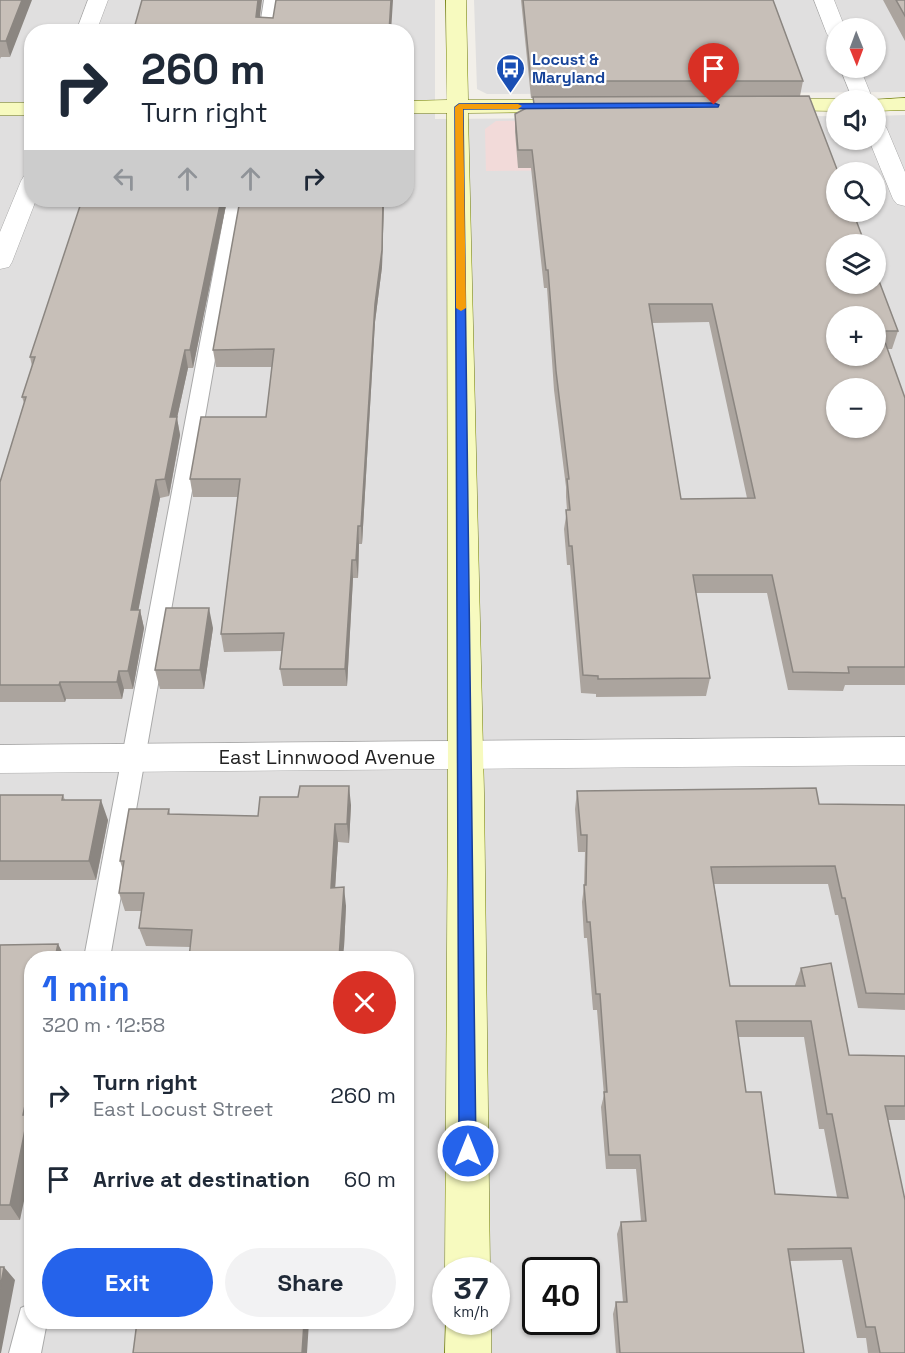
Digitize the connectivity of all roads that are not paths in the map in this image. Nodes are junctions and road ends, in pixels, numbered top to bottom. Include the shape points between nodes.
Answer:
1 (98, 0) edge
2 (271, 0) edge
3 (456, 0) edge
4 (824, 0) edge
5 (831, 18) edge
6 (89, 24) edge
7 (267, 24) edge
8 (905, 104) edge
9 (750, 105) edge
10 (826, 105) edge
11 (886, 105) edge
12 (597, 106) edge
13 (414, 107) edge
14 (459, 107) junction
15 (0, 109) edge
16 (24, 109) edge
17 (885, 150) edge
18 (905, 199) edge
19 (24, 201) edge
20 (234, 207) edge
21 (0, 262) edge
22 (905, 751) edge
23 (465, 757) junction
24 (134, 758) junction
25 (0, 759) edge
26 (98, 951) edge
27 (468, 1257) edge
28 (30, 1329) edge
29 (468, 1335) edge
30 (25, 1353) edge
31 (468, 1353) edge

1 - 6 street
2 - 7 lane
3 - 14 street
4 - 5 street
8 - 11 street
9 - 10 street
12 - 14 street
13 - 14 street
14 - 23 street
15 - 16 street
17 - 18 street
19 - 21 street
20 - 24 lane
22 - 23 street, East Linnwood Avenue
23 - 24 street, East Linnwood Avenue
23 - 27 street
24 - 25 street, East Linnwood Avenue
24 - 26 lane
28 - 30 lane
29 - 31 street

